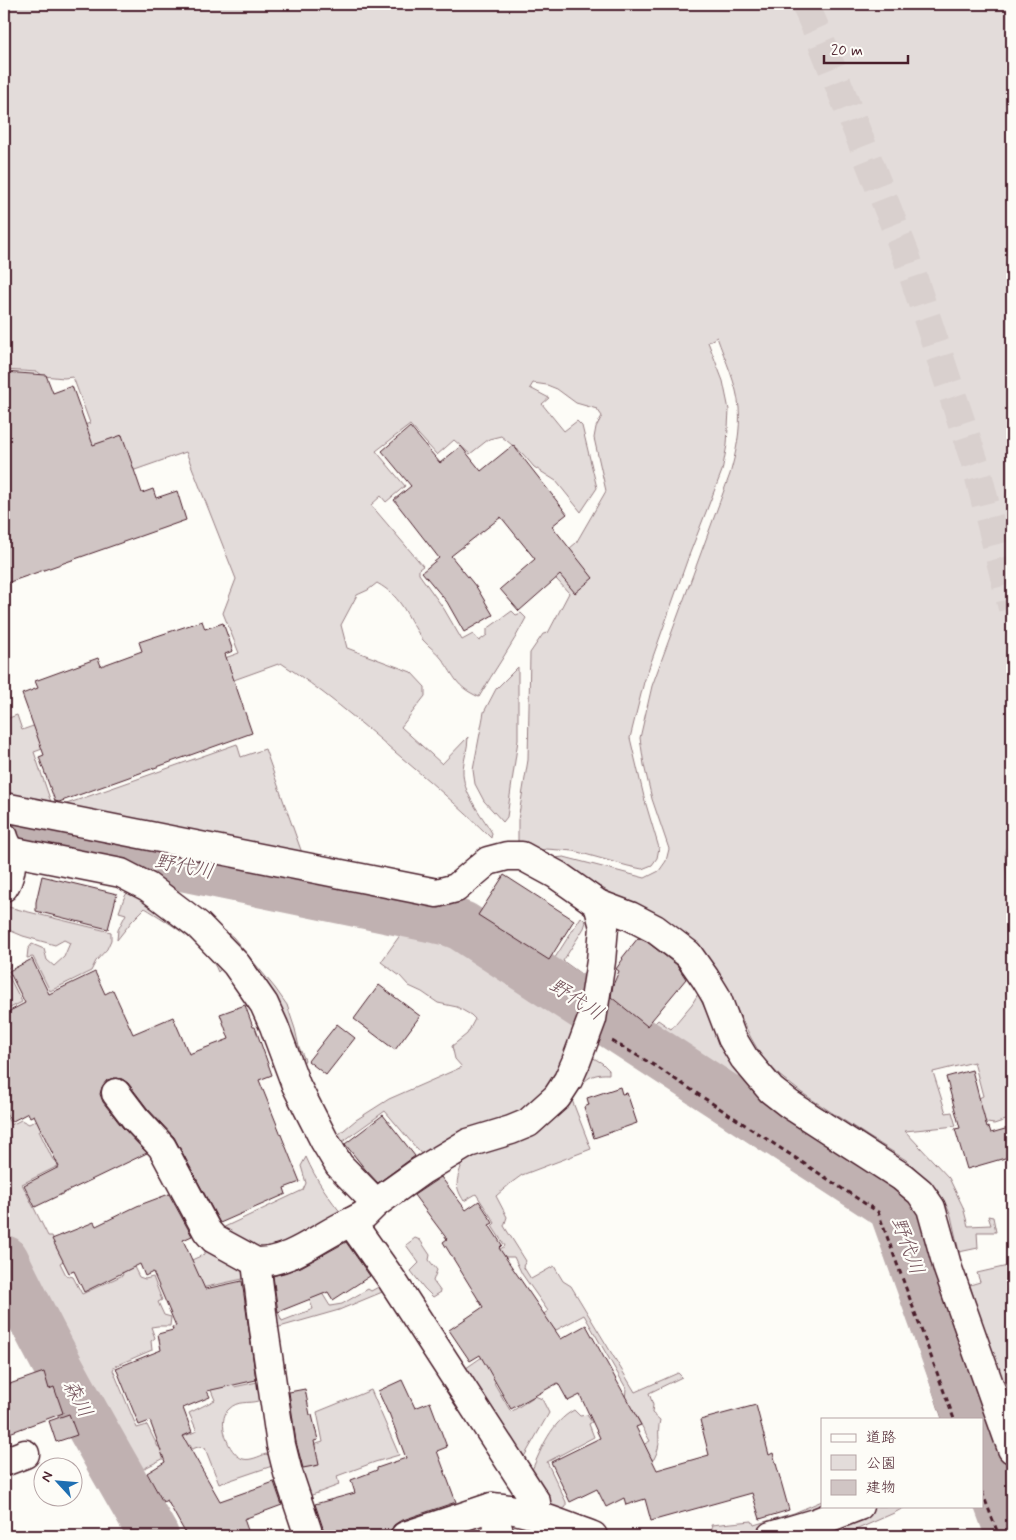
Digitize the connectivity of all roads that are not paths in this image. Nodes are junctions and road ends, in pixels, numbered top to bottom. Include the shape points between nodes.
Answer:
1 (4, 807) edge
2 (6, 843) edge
3 (124, 853) junction
4 (4, 887) edge
5 (598, 904) junction
6 (116, 1093) dead end
7 (376, 1203) junction
8 (351, 1222) junction
9 (256, 1262) junction
10 (989, 1425) edge
11 (1012, 1449) edge
12 (492, 1507) junction
13 (854, 1508) edge
14 (536, 1516) junction
15 (309, 1536) edge
16 (405, 1536) edge
17 (500, 1536) edge
18 (593, 1536) edge
19 (771, 1536) edge

1 - 3 street
2 - 3 street
2 - 4 street via 12,863
3 - 5 street via 437,893 456,888 488,861 522,856 557,875
3 - 7 street via 148,887 198,925 236,964 264,1004 296,1084 339,1166
5 - 7 street via 604,927 592,1018 572,1071 557,1096 528,1123 468,1144 421,1171
5 - 10 street via 654,929 688,954 716,996 732,1038 744,1058 771,1090 920,1192 931,1208
6 - 9 street via 134,1118 162,1147 207,1231 214,1239
7 - 8 street
8 - 9 street via 296,1253
8 - 14 street via 536,1502
9 - 15 street via 281,1446
10 - 11 street
12 - 14 street
12 - 16 street
12 - 17 street
13 - 19 street
14 - 18 street

